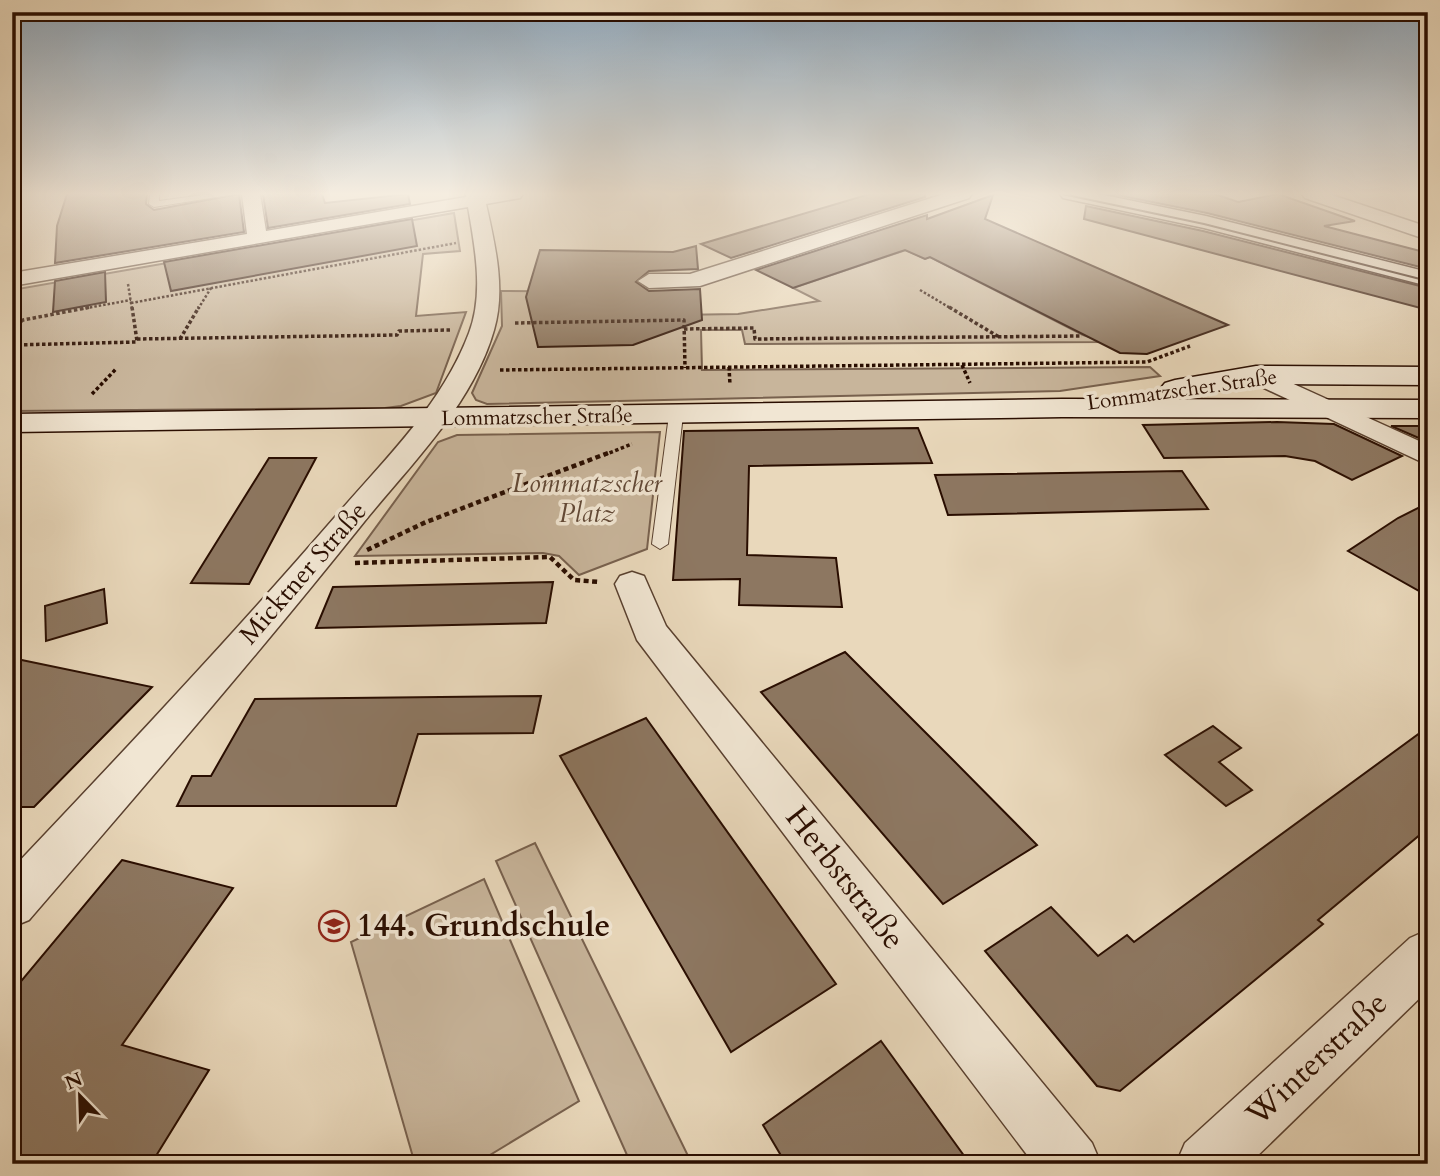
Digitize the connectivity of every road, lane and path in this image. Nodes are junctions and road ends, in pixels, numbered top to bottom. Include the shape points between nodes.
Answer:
1 (191, 249) edge
2 (422, 249) edge
3 (482, 249) edge
4 (792, 249) edge
5 (1311, 249) edge
6 (124, 260) junction
7 (12, 279) edge
8 (1428, 279) edge
9 (649, 281) dead end
10 (212, 288) junction
11 (920, 290) dead end
12 (131, 301) junction
13 (483, 326) junction
14 (12, 329) edge
15 (684, 329) junction
16 (999, 337) junction
17 (1082, 337) dead end
18 (180, 339) junction
19 (137, 342) junction
20 (12, 345) edge
21 (1190, 346) dead end
22 (685, 368) junction
23 (464, 370) junction
24 (1256, 375) junction
25 (1428, 376) edge
26 (1322, 407) junction
27 (1062, 408) junction
28 (1428, 409) edge
29 (432, 419) junction
30 (675, 421) junction
31 (12, 423) edge
32 (1428, 456) edge
33 (660, 544) dead end
34 (632, 584) joint
35 (12, 904) edge
36 (1428, 955) edge
37 (1071, 1164) edge
38 (1206, 1164) edge

1 - 6 street
2 - 10 path
3 - 13 street, Micktner Straße
4 - 9 street via 692,281
5 - 8 main road
6 - 7 street
6 - 12 path
10 - 12 path
10 - 18 path
11 - 16 path
12 - 14 path via 23,320
12 - 19 path
13 - 15 path via 684,320
13 - 18 path via 400,331 397,335
13 - 23 street, Micktner Straße
15 - 16 path via 754,328 755,339
15 - 22 path
16 - 17 path
18 - 19 path
19 - 20 path
21 - 22 path via 1147,362
22 - 23 path
23 - 29 street, Micktner Straße
24 - 25 main road, Lommatzscher Straße
24 - 26 street
24 - 27 main road, Lommatzscher Straße
26 - 27 main road, Lommatzscher Straße
26 - 28 main road, Lommatzscher Straße
26 - 32 street
27 - 30 main road, Lommatzscher Straße
29 - 30 main road, Lommatzscher Straße
29 - 31 main road, Lommatzscher Straße
29 - 35 street, Micktner Straße via 313,564
30 - 33 lane
30 - 34 path via 577,467 426,522 345,563 550,557 574,580
34 - 37 street, Herbststraße via 650,631
36 - 38 street, Winterstraße

